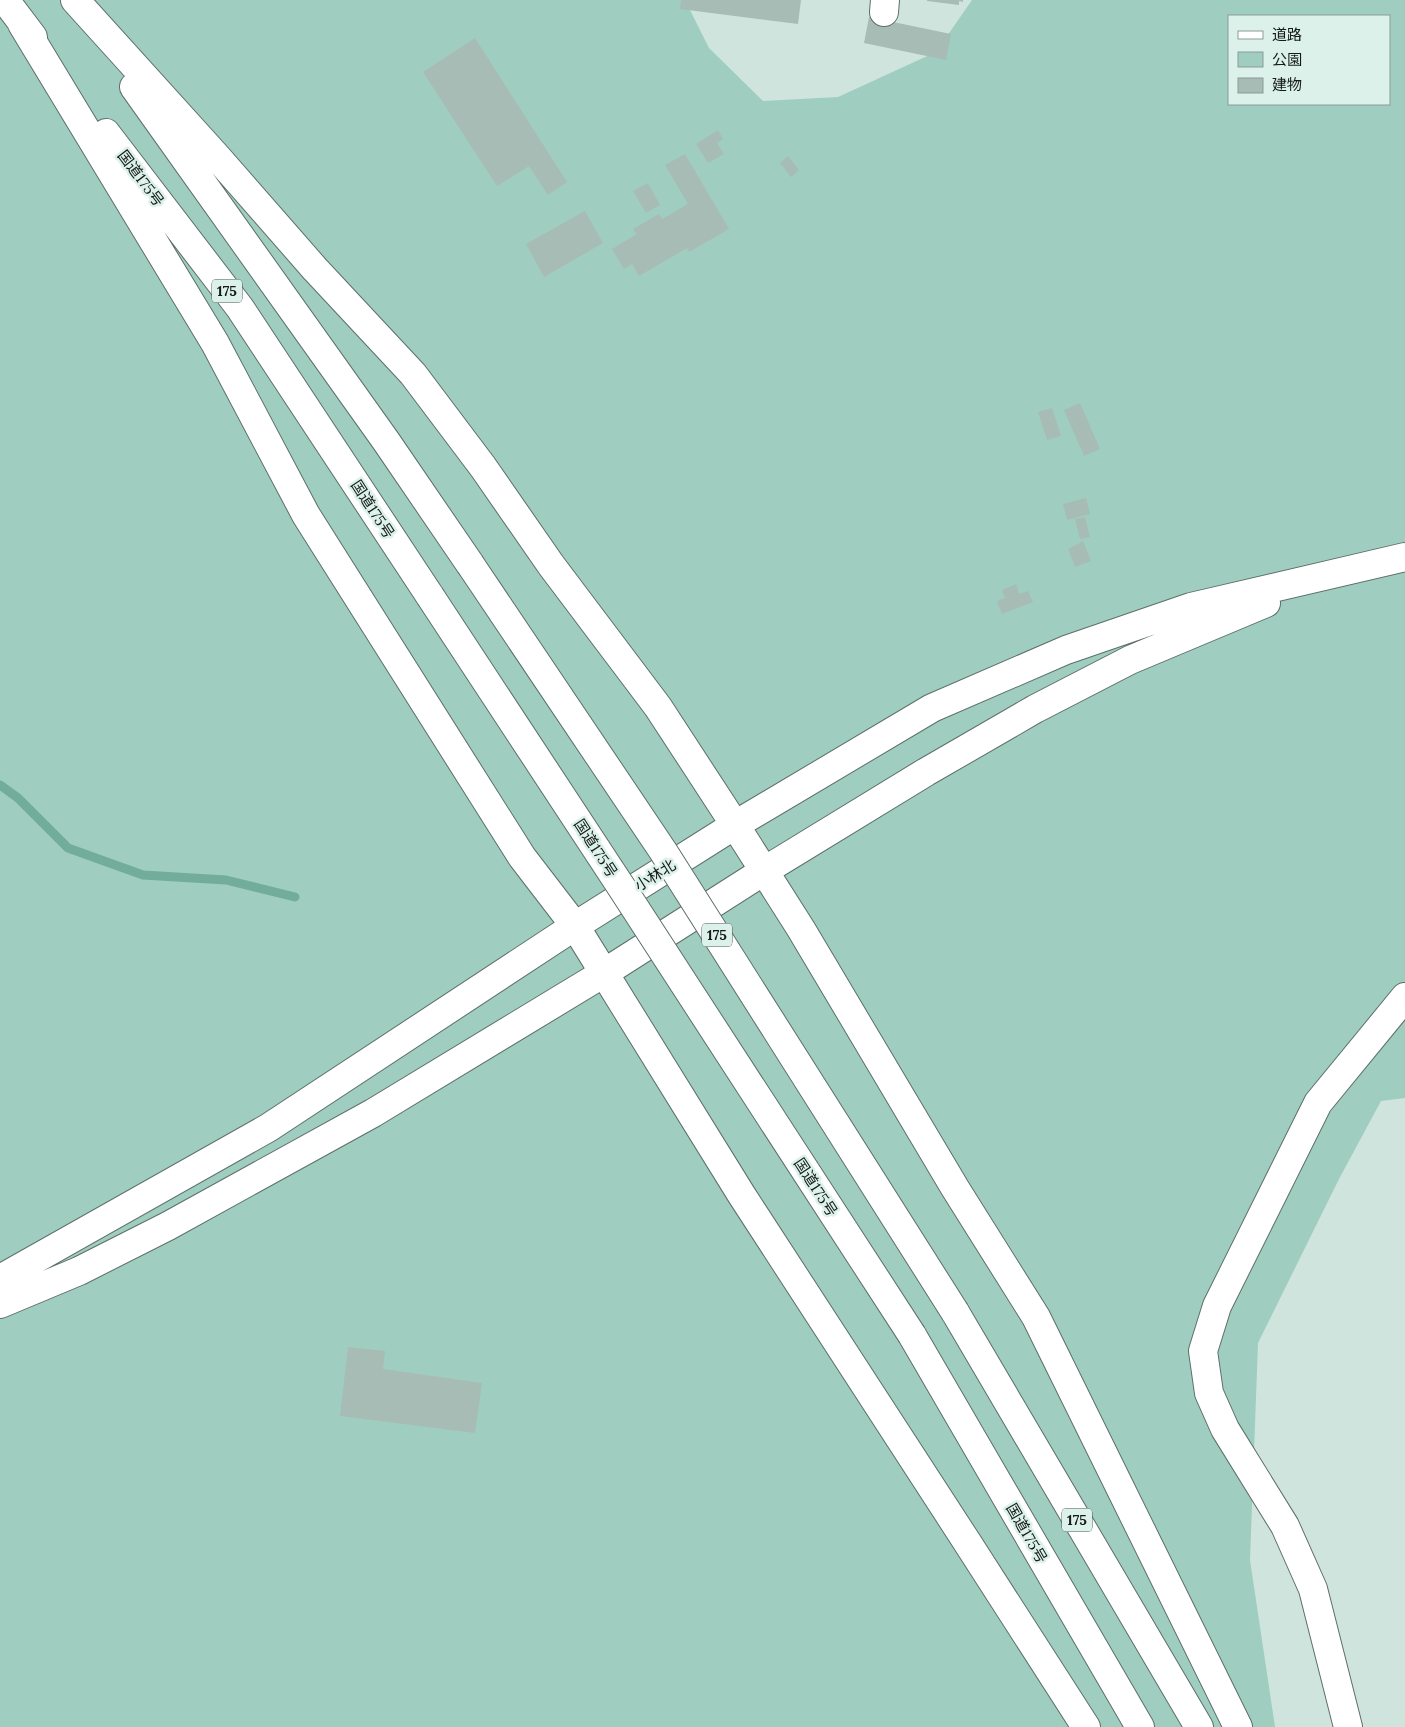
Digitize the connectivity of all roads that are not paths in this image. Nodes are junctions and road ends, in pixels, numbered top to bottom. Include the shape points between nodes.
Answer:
1 (4, 0) edge
2 (73, 0) edge
3 (22, 24) junction
4 (1405, 557) edge
5 (1361, 566) junction
6 (736, 825) junction
7 (764, 870) junction
8 (575, 926) junction
9 (604, 973) junction
10 (1405, 997) edge
11 (0, 1279) edge
12 (0, 1304) edge
13 (1086, 1727) edge
14 (1140, 1727) edge
15 (1199, 1727) edge
16 (1238, 1727) edge
17 (1348, 1727) edge

1 - 3 main road, 国道175号 / 175
2 - 6 main road via 413,374 658,707
2 - 15 main road, 175, bridge via 386,441 664,850 955,1312
3 - 8 main road via 215,342 306,515 522,857
3 - 14 main road, 国道175号 / 175, bridge via 240,308 620,885 912,1335
4 - 5 main road
5 - 6 main road, 小林北 via 1192,606 1066,650 932,708
5 - 7 main road via 1130,660 1035,709
6 - 7 main road
6 - 8 main road, 小林北
7 - 9 main road
7 - 16 main road via 1036,1317
8 - 9 main road
8 - 11 main road, 小林北 via 268,1128
9 - 12 main road via 373,1113 185,1217 79,1271
9 - 13 main road via 741,1194
10 - 17 main road via 1318,1103 1217,1306 1203,1351 1209,1393 1225,1429 1285,1526 1313,1589

